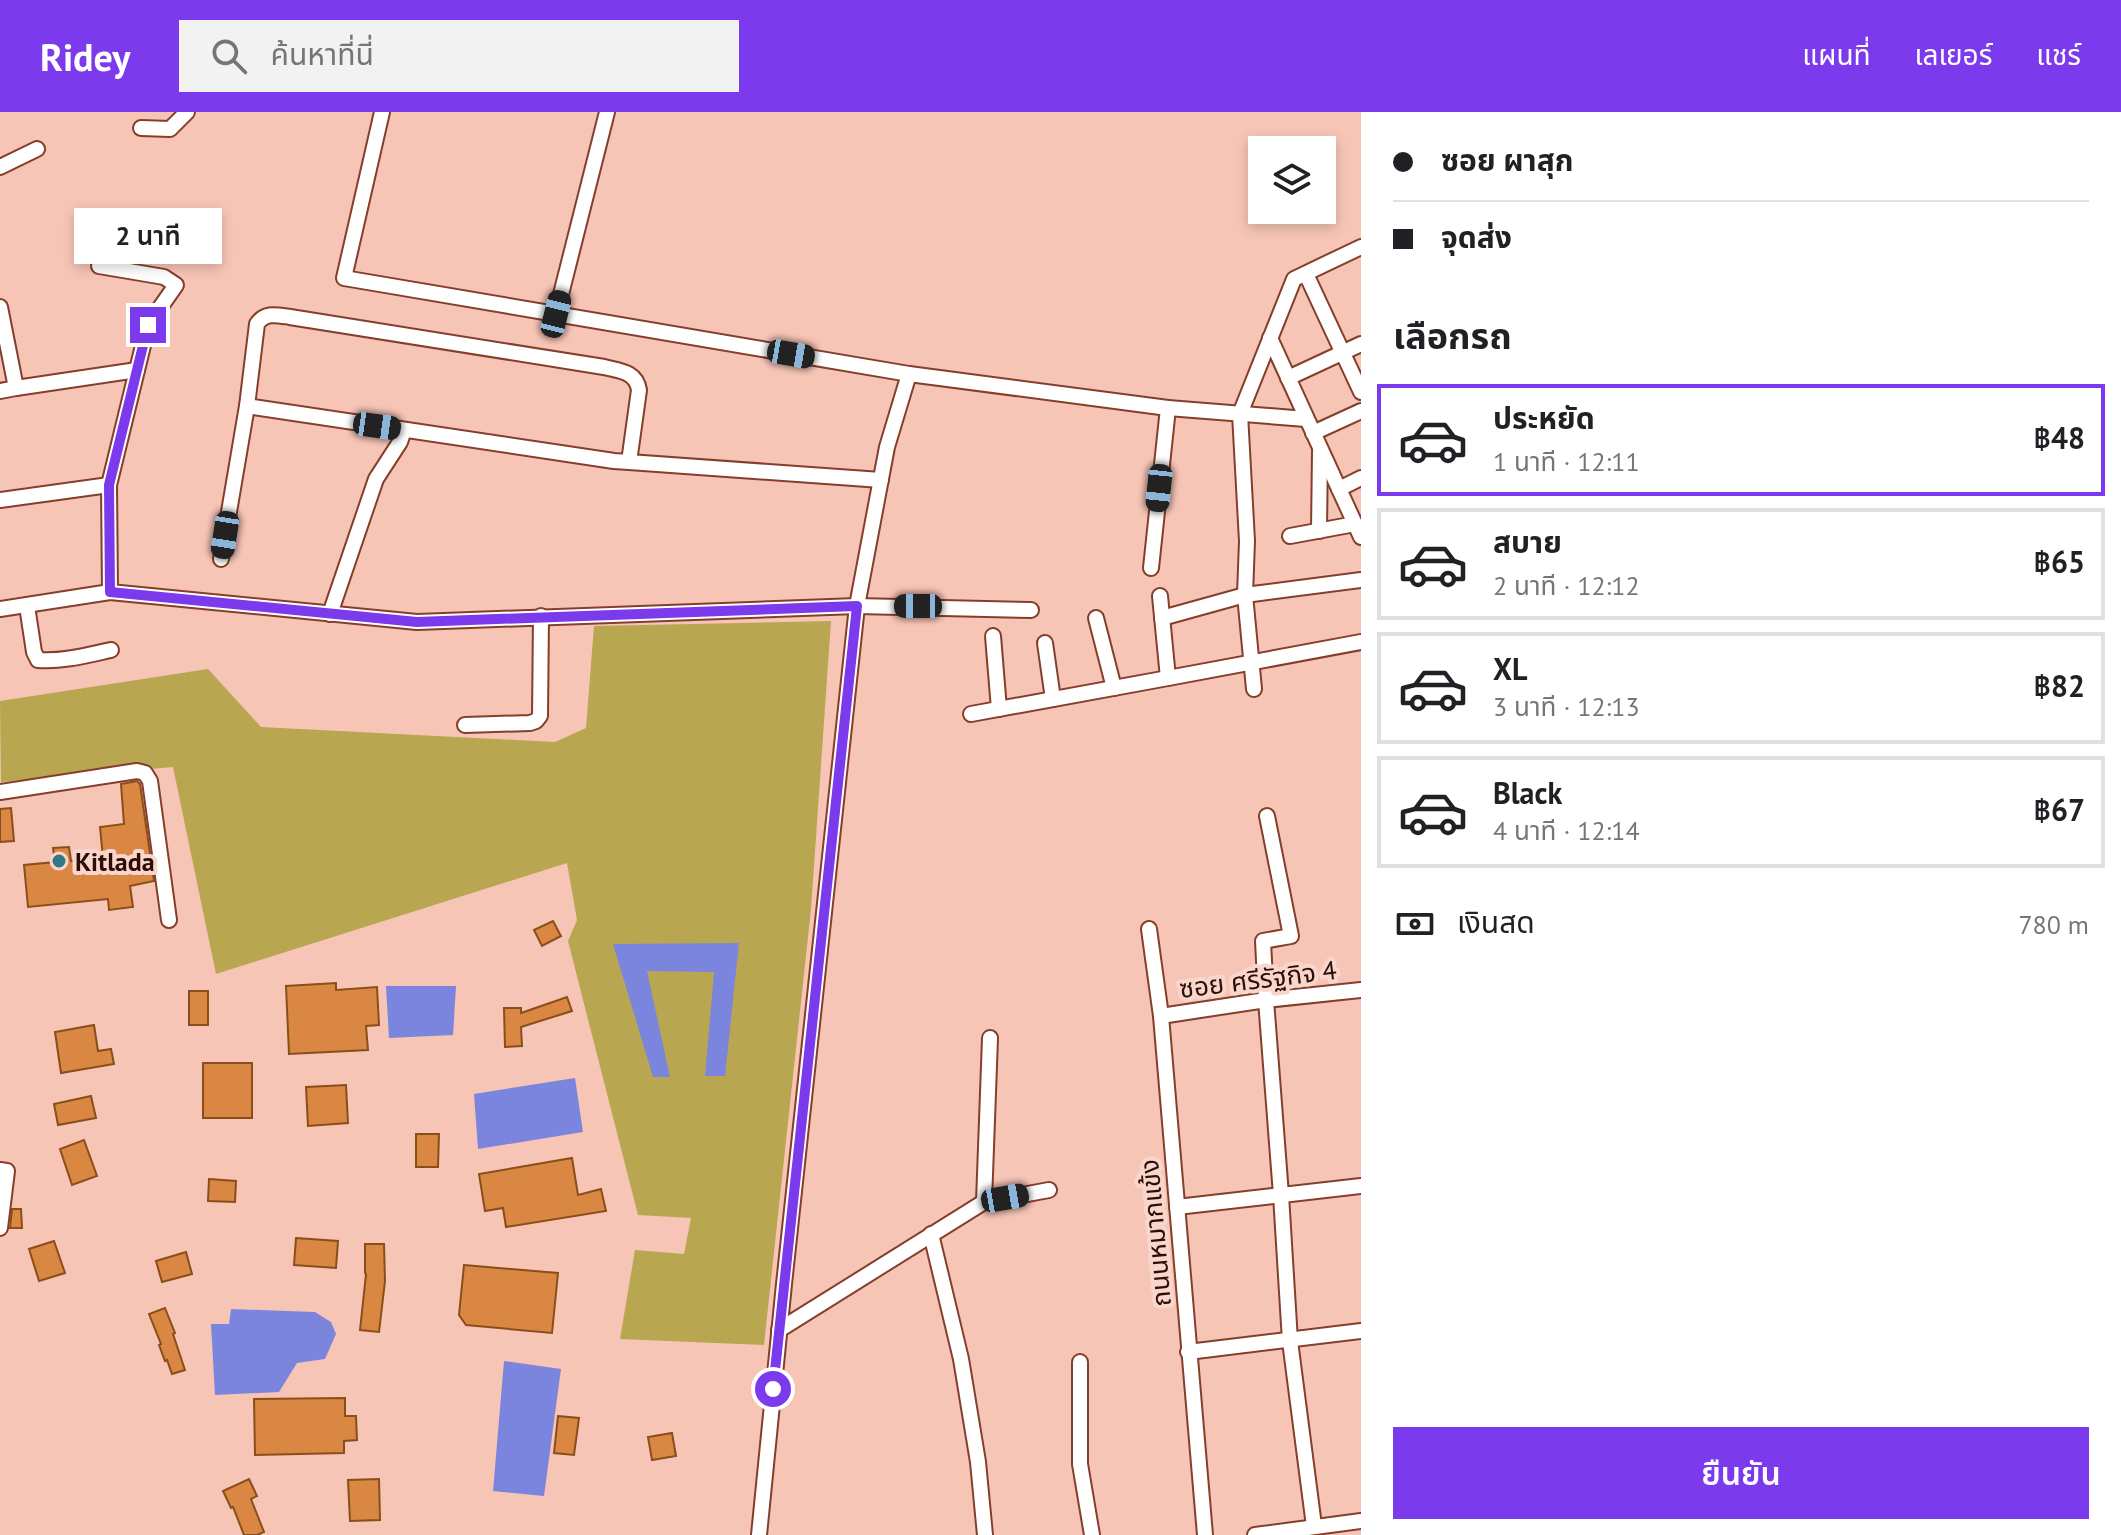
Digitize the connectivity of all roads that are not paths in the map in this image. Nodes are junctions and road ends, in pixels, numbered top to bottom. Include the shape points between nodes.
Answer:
1 (187, 112) edge
2 (382, 112) edge
3 (607, 112) edge
4 (141, 128) dead end
5 (37, 149) dead end
6 (0, 167) edge
7 (1359, 253) edge
8 (99, 266) dead end
9 (1306, 274) junction
10 (0, 307) edge
11 (556, 314) junction
12 (1270, 338) junction
13 (1361, 344) edge
14 (1343, 352) junction
15 (137, 370) junction
16 (909, 374) junction
17 (1288, 378) junction
18 (16, 388) junction
19 (0, 391) edge
20 (1361, 392) edge
21 (247, 406) junction
22 (1168, 408) junction
23 (1361, 411) edge
24 (1240, 414) junction
25 (1306, 419) junction
26 (404, 430) junction
27 (1313, 433) junction
28 (1320, 448) junction
29 (629, 462) junction
30 (1361, 478) edge
31 (881, 480) junction
32 (109, 485) junction
33 (1339, 489) junction
34 (0, 500) edge
35 (1319, 531) junction
36 (1358, 531) edge
37 (1290, 536) dead end
38 (221, 559) dead end
39 (1151, 568) dead end
40 (1361, 580) edge
41 (110, 592) junction
42 (1245, 595) junction
43 (1160, 596) dead end
44 (27, 606) junction
45 (857, 606) junction
46 (0, 609) edge
47 (1031, 610) dead end
48 (330, 614) junction
49 (541, 616) junction
50 (1096, 618) dead end
51 (1162, 618) junction
52 (993, 636) dead end
53 (1361, 642) edge
54 (1045, 643) dead end
55 (111, 650) dead end
56 (1251, 663) junction
57 (1168, 678) junction
58 (1114, 688) junction
59 (1254, 689) dead end
60 (1053, 699) junction
61 (999, 709) junction
62 (971, 714) dead end
63 (465, 725) dead end
64 (0, 792) edge
65 (1267, 816) dead end
66 (169, 920) dead end
67 (1149, 929) dead end
68 (1361, 990) edge
69 (1266, 1000) junction
70 (1161, 1016) junction
71 (990, 1038) dead end
72 (0, 1170) edge
73 (1361, 1186) edge
74 (1049, 1190) dead end
75 (1281, 1195) junction
76 (984, 1202) junction
77 (1177, 1207) junction
78 (0, 1228) edge
79 (931, 1234) junction
80 (779, 1330) junction
81 (1361, 1331) edge
82 (1290, 1341) junction
83 (1188, 1352) junction
84 (1080, 1362) dead end
85 (1361, 1521) edge
86 (1314, 1526) junction
87 (759, 1535) edge
88 (985, 1535) edge
89 (1092, 1535) edge
90 (1205, 1535) edge
91 (1255, 1535) edge

1 - 4 street via 170,129
2 - 11 street via 344,278
3 - 11 street
5 - 6 street
7 - 9 street
8 - 15 street via 164,277 176,285 148,325
9 - 12 street via 1294,279
9 - 14 street
10 - 18 street
11 - 16 street
12 - 17 street
12 - 24 street
13 - 14 street
14 - 17 street
14 - 20 street
15 - 18 street
15 - 32 street
16 - 22 street
16 - 31 street
17 - 25 street
18 - 19 street
21 - 26 street
21 - 29 street via 259,322 267,315 290,317 632,375 639,390
21 - 38 street
22 - 24 street
22 - 39 street
23 - 27 street
24 - 25 street
24 - 42 street
25 - 27 street
26 - 29 street
26 - 48 street via 376,479
27 - 28 street
28 - 33 street
28 - 35 street
29 - 31 street
30 - 33 street
31 - 45 street
32 - 34 street
32 - 41 street
33 - 36 street
35 - 36 street
35 - 37 street
40 - 42 street
41 - 44 street
41 - 48 street
42 - 51 street
42 - 56 street
43 - 51 street
44 - 46 street
44 - 55 street via 38,660
45 - 47 street
45 - 49 street
45 - 80 street
48 - 49 street via 417,622
49 - 63 street via 540,716 530,723
50 - 58 street
51 - 57 street
52 - 61 street
53 - 56 street
54 - 60 street
56 - 57 street
56 - 59 street
57 - 58 street
58 - 60 street
60 - 61 street
61 - 62 street
64 - 66 street via 145,773
65 - 69 street via 1291,936 1263,941
67 - 70 street, ถนนหมากแข้ง
68 - 69 street, ซอย ศรีรัฐกิจ 4
69 - 70 street, ซอย ศรีรัฐกิจ 4
69 - 75 street
70 - 77 street, ถนนหมากแข้ง
71 - 76 street
72 - 78 street via 7,1171
73 - 75 street
74 - 76 street
75 - 77 street
75 - 82 street
76 - 79 street
77 - 83 street, ถนนหมากแข้ง
79 - 80 street
79 - 88 street via 961,1359
80 - 87 street
81 - 82 street
82 - 83 street
82 - 86 street
83 - 90 street, ถนนหมากแข้ง
84 - 89 street via 1080,1464
85 - 86 street
86 - 91 street

